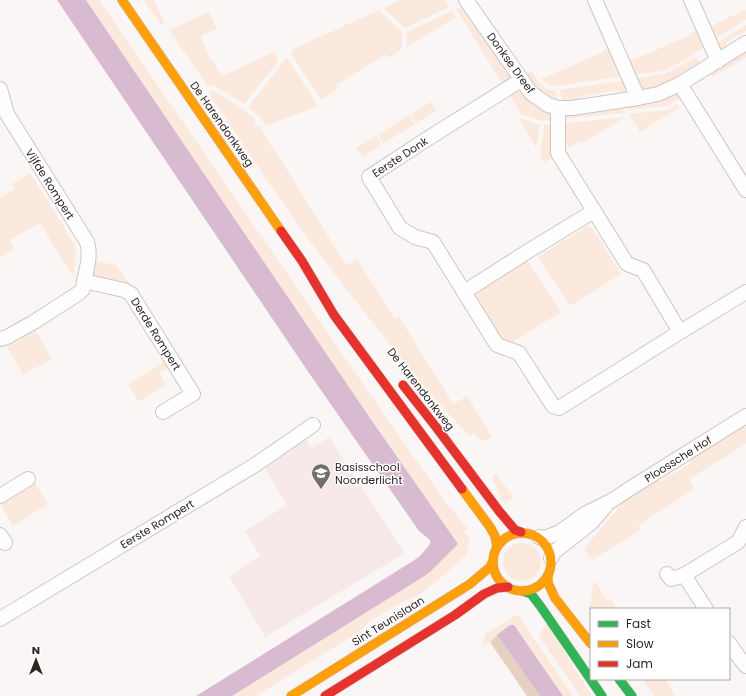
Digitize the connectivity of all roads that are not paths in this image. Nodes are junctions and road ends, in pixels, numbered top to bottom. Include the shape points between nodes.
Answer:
1 (122, 0) edge
2 (466, 0) edge
3 (595, 0) edge
4 (691, 0) edge
5 (746, 43) edge
6 (718, 61) junction
7 (521, 80) junction
8 (680, 84) junction
9 (0, 89) edge
10 (638, 98) junction
11 (558, 108) junction
12 (746, 190) edge
13 (594, 211) junction
14 (302, 261) junction
15 (84, 281) junction
16 (464, 292) junction
17 (746, 292) edge
18 (336, 302) dead end
19 (680, 332) junction
20 (0, 339) edge
21 (396, 377) dead end
22 (163, 412) dead end
23 (746, 416) edge
24 (313, 426) dead end
25 (28, 479) dead end
26 (0, 496) edge
27 (610, 501) junction
28 (746, 527) edge
29 (521, 532) junction
30 (539, 537) junction
31 (497, 546) junction
32 (551, 558) junction
33 (493, 561) junction
34 (667, 574) dead end
35 (684, 575) junction
36 (548, 576) junction
37 (508, 587) junction
38 (523, 591) junction
39 (705, 608) edge
40 (0, 620) edge
41 (590, 643) edge
42 (730, 644) edge
43 (746, 666) edge
44 (590, 678) edge
45 (591, 680) edge
46 (620, 680) edge
47 (291, 696) edge
48 (325, 696) edge
49 (602, 696) edge
50 (632, 696) edge

1 - 14 main road, De Harendonkweg
2 - 7 street, Donkse Dreef
3 - 10 street
4 - 6 street
5 - 6 street, Donkse Dreef
6 - 8 street, Donkse Dreef
7 - 11 street, Donkse Dreef via 530,93 548,105
7 - 16 street, Eerste Donk via 369,177 400,228 433,242
8 - 10 street, Donkse Dreef via 658,94
8 - 12 street
9 - 15 street, Vijfde Rompert via 6,114 87,242 89,257
10 - 11 street, Donkse Dreef
11 - 13 street via 558,153
13 - 16 street
13 - 19 street via 627,264 643,270
14 - 18 main road, De Harendonkweg
14 - 31 main road, De Harendonkweg via 334,314 486,521 497,540
15 - 20 street via 83,289 79,293 34,322
15 - 22 street, Derde Rompert via 131,294 193,394
16 - 19 street, Eerste Donk via 497,345 520,352 553,406 559,408
17 - 19 street, Eerste Donk
21 - 29 main road, De Harendonkweg via 499,511 515,530
23 - 27 street, Ploossche Hof
24 - 40 street, Eerste Rompert via 255,465
25 - 26 street
27 - 30 street, Ploossche Hof via 585,514 560,532 545,538
27 - 32 street, Ploossche Hof via 591,523 554,552
28 - 35 street via 738,542
29 - 30 main road
29 - 31 main road via 507,536
30 - 32 main road via 547,546
31 - 33 main road
32 - 36 main road
33 - 37 main road via 495,573
33 - 47 main road, Sint Teunislaan via 490,567 470,584
34 - 35 street via 671,579
35 - 39 street
36 - 38 main road via 538,586
36 - 41 main road via 548,583 555,598
37 - 38 main road
37 - 48 main road via 497,588 484,594 455,615
38 - 44 main road via 530,594 541,607
42 - 43 street
45 - 49 main road
46 - 50 main road

